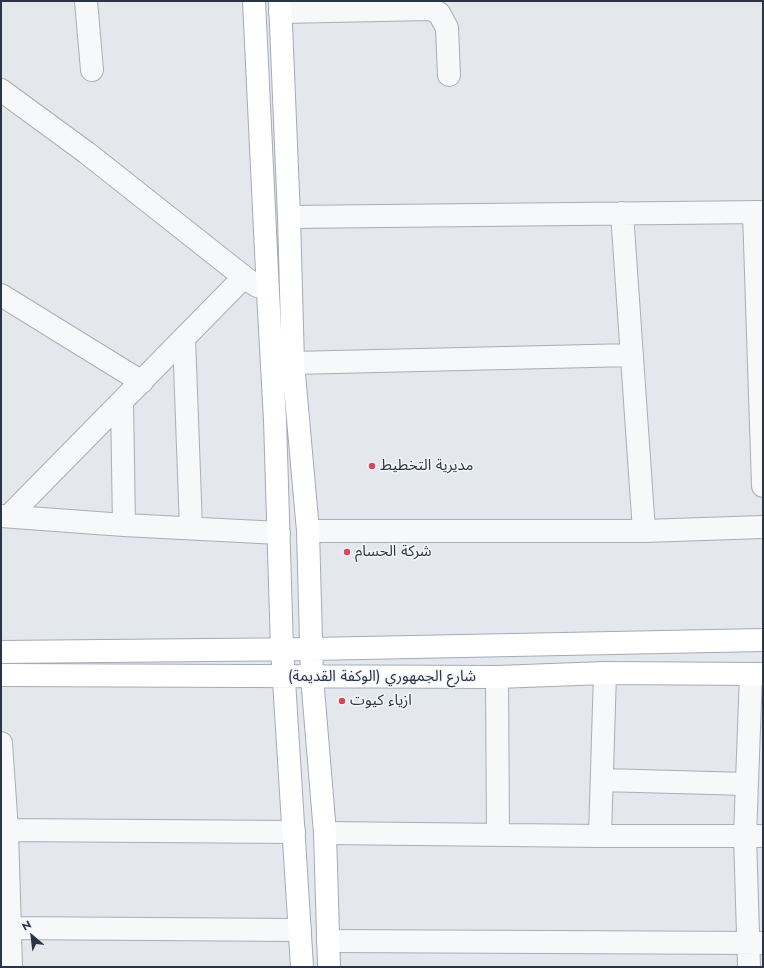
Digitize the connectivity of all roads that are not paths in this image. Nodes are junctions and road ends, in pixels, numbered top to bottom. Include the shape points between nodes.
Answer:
1 (86, 1) edge
2 (254, 1) edge
3 (280, 6) edge
4 (92, 70) dead end
5 (449, 75) dead end
6 (1, 90) edge
7 (759, 212) edge
8 (622, 213) junction
9 (289, 217) junction
10 (244, 277) junction
11 (268, 293) junction
12 (1, 295) edge
13 (184, 338) junction
14 (632, 355) junction
15 (293, 363) junction
16 (142, 382) junction
17 (122, 402) junction
18 (763, 486) edge
19 (5, 516) edge
20 (124, 525) junction
21 (763, 527) edge
22 (192, 528) junction
23 (308, 531) junction
24 (644, 531) junction
25 (279, 533) junction
26 (763, 640) edge
27 (312, 648) junction
28 (282, 649) junction
29 (1, 652) edge
30 (604, 673) junction
31 (757, 674) edge
32 (1, 675) edge
33 (284, 677) junction
34 (312, 677) junction
35 (497, 677) junction
36 (1, 743) edge
37 (602, 780) junction
38 (747, 784) junction
39 (7, 830) junction
40 (294, 832) junction
41 (325, 833) junction
42 (498, 835) junction
43 (600, 836) junction
44 (754, 836) edge
45 (5, 928) edge
46 (300, 930) junction
47 (328, 941) junction
48 (756, 942) edge
49 (11, 967) edge
50 (302, 967) edge
51 (329, 967) edge
52 (749, 967) edge

1 - 4 street
2 - 11 main road
3 - 5 street via 430,9 439,13 446,28
3 - 9 main road
6 - 10 street
7 - 8 street
7 - 18 street
8 - 9 street
8 - 14 street
9 - 15 main road
10 - 11 street
10 - 13 street
11 - 25 main road
12 - 16 street
13 - 16 street
13 - 22 street
14 - 15 street
14 - 24 street
15 - 23 main road
16 - 17 street
17 - 19 street
17 - 20 street
19 - 20 street
20 - 22 street
21 - 24 street
22 - 25 street
23 - 24 street
23 - 27 main road
25 - 28 main road
26 - 27 main road, شارع الجمهوري (الوكفة القديمة)
27 - 28 main road, شارع الجمهوري (الوكفة القديمة)
27 - 34 main road
28 - 29 main road, شارع الجمهوري (الوكفة القديمة)
28 - 33 main road
30 - 31 main road, شارع الجمهوري (الوكفة القديمة)
30 - 35 main road, شارع الجمهوري (الوكفة القديمة)
30 - 37 street
31 - 38 street
32 - 33 main road, شارع الجمهوري (الوكفة القديمة)
33 - 34 main road, شارع الجمهوري (الوكفة القديمة)
33 - 40 main road
34 - 35 main road, شارع الجمهوري (الوكفة القديمة)
34 - 41 main road
35 - 42 street
36 - 39 street
37 - 38 street
37 - 43 street
38 - 44 street
39 - 40 street
39 - 45 street
40 - 46 main road
41 - 42 street
41 - 47 main road
42 - 43 street
43 - 44 street
44 - 48 street
45 - 46 street
45 - 49 street
46 - 50 main road
47 - 48 street
47 - 51 main road
48 - 52 street

